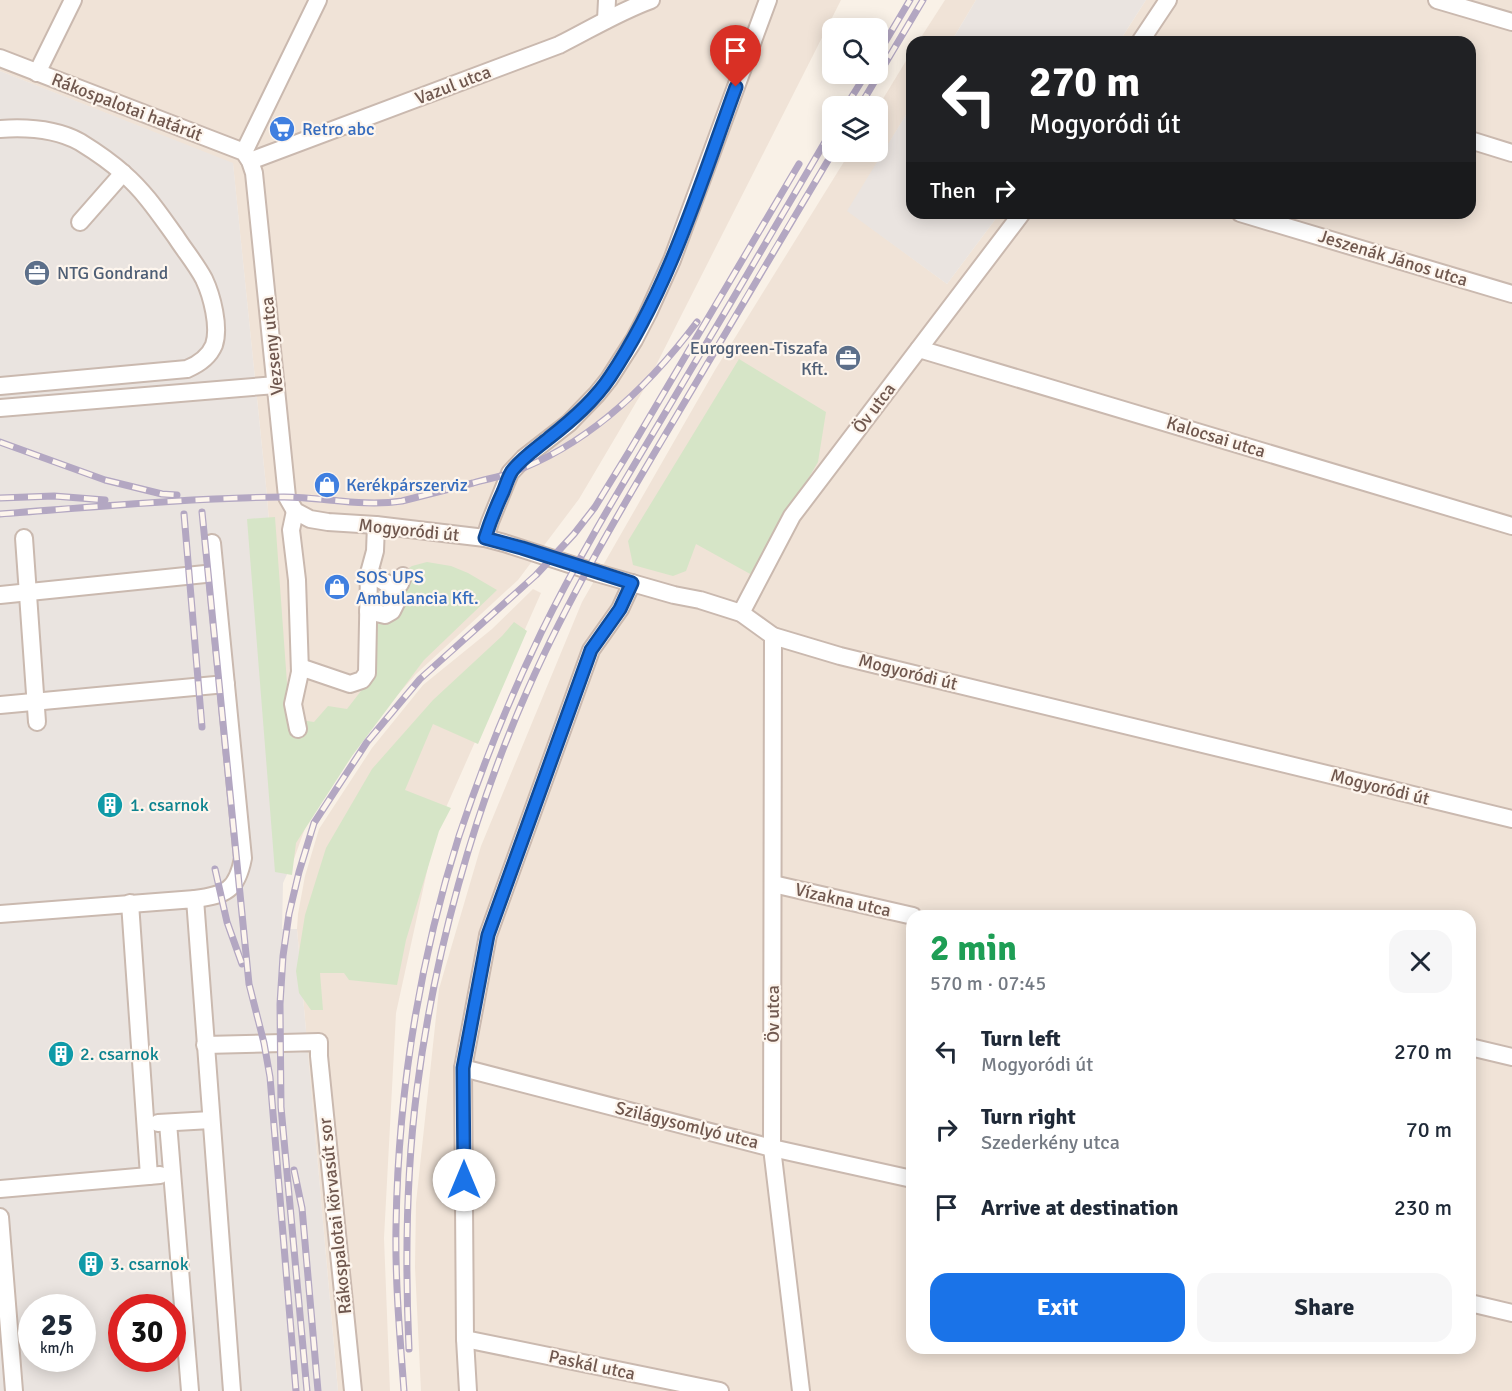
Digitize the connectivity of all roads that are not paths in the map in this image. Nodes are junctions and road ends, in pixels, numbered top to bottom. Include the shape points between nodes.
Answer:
1 (73, 0) edge
2 (318, 0) edge
3 (607, 0) edge
4 (651, 0) edge
5 (768, 0) edge
6 (1168, 0) edge
7 (1437, 0) edge
8 (606, 20) junction
9 (1512, 22) edge
10 (1146, 36) edge
11 (0, 58) edge
12 (37, 73) junction
13 (0, 129) edge
14 (1476, 142) edge
15 (1512, 153) edge
16 (247, 157) junction
17 (123, 173) junction
18 (1017, 219) edge
19 (1260, 219) edge
20 (80, 222) dead end
21 (1512, 294) edge
22 (919, 349) junction
23 (276, 385) junction
24 (0, 386) edge
25 (0, 408) edge
26 (295, 511) junction
27 (376, 525) junction
28 (1512, 526) edge
29 (24, 538) dead end
30 (485, 538) junction
31 (212, 543) dead end
32 (215, 573) junction
33 (369, 573) junction
34 (632, 583) junction
35 (28, 592) junction
36 (0, 595) edge
37 (368, 610) junction
38 (741, 613) junction
39 (773, 636) junction
40 (300, 667) junction
41 (226, 684) junction
42 (36, 702) junction
43 (0, 705) edge
44 (37, 722) dead end
45 (298, 729) dead end
46 (1512, 819) edge
47 (773, 884) junction
48 (195, 899) junction
49 (130, 903) junction
50 (0, 914) edge
51 (906, 914) edge
52 (205, 1045) junction
53 (1476, 1048) edge
54 (1512, 1057) edge
55 (463, 1068) junction
56 (211, 1119) junction
57 (168, 1123) junction
58 (145, 1124) junction
59 (772, 1148) junction
60 (172, 1174) junction
61 (149, 1176) junction
62 (906, 1178) edge
63 (0, 1189) edge
64 (0, 1217) edge
65 (1476, 1304) edge
66 (1512, 1313) edge
67 (465, 1338) junction
68 (14, 1391) edge
69 (190, 1391) edge
70 (232, 1391) edge
71 (353, 1391) edge
72 (468, 1391) edge
73 (720, 1391) edge
74 (801, 1391) edge

1 - 12 street
2 - 16 street
3 - 8 street
4 - 8 street, Vazul utca
5 - 30 street via 672,260 634,340 597,394 510,473
6 - 10 street
7 - 9 street
8 - 16 street, Vazul utca via 560,45
11 - 12 street, Rákospalotai határút
12 - 16 street, Rákospalotai határút
13 - 17 street via 34,129 69,137
14 - 15 street
16 - 23 street, Vezseny utca via 254,173
17 - 20 street
17 - 24 street via 163,218 205,280 216,336 208,355 187,369
18 - 22 street, Öv utca
19 - 21 street, Jeszenák János utca
22 - 28 street, Kalocsai utca
22 - 38 street, Öv utca via 792,516
23 - 25 street
23 - 26 street, Vezseny utca via 287,497
26 - 27 street, Mogyoródi út via 310,519
26 - 40 street via 291,530
27 - 30 street, Mogyoródi út
27 - 33 street
29 - 35 street
30 - 34 street, Mogyoródi út
31 - 32 street
32 - 35 street
32 - 41 street
33 - 37 street
33 - 37 street via 398,581 392,611 385,615
34 - 38 street, Mogyoródi út
34 - 55 street via 620,609 591,650 488,935
35 - 36 street
35 - 42 street
37 - 40 street via 367,673 362,681 350,684
38 - 39 street, Mogyoródi út
39 - 46 street, Mogyoródi út via 840,656
39 - 47 street, Öv utca
40 - 45 street via 293,704
41 - 42 street
41 - 48 street via 243,858 238,876 227,891
42 - 43 street
42 - 44 street
47 - 51 street, Vízakna utca
47 - 59 street, Öv utca
48 - 49 street
48 - 52 street
49 - 50 street
49 - 58 street
52 - 56 street
52 - 71 street, Rákospalotai körvasút sor via 319,1042
53 - 54 street
55 - 59 street, Szilágysomlyó utca
55 - 67 street
56 - 57 street
56 - 70 street
57 - 58 street
57 - 60 street
58 - 61 street
59 - 62 street, Szilágysomlyó utca
59 - 74 street, Öv utca
60 - 61 street
60 - 69 street
61 - 63 street
64 - 68 street
65 - 66 street
67 - 72 street
67 - 73 street, Paskál utca

